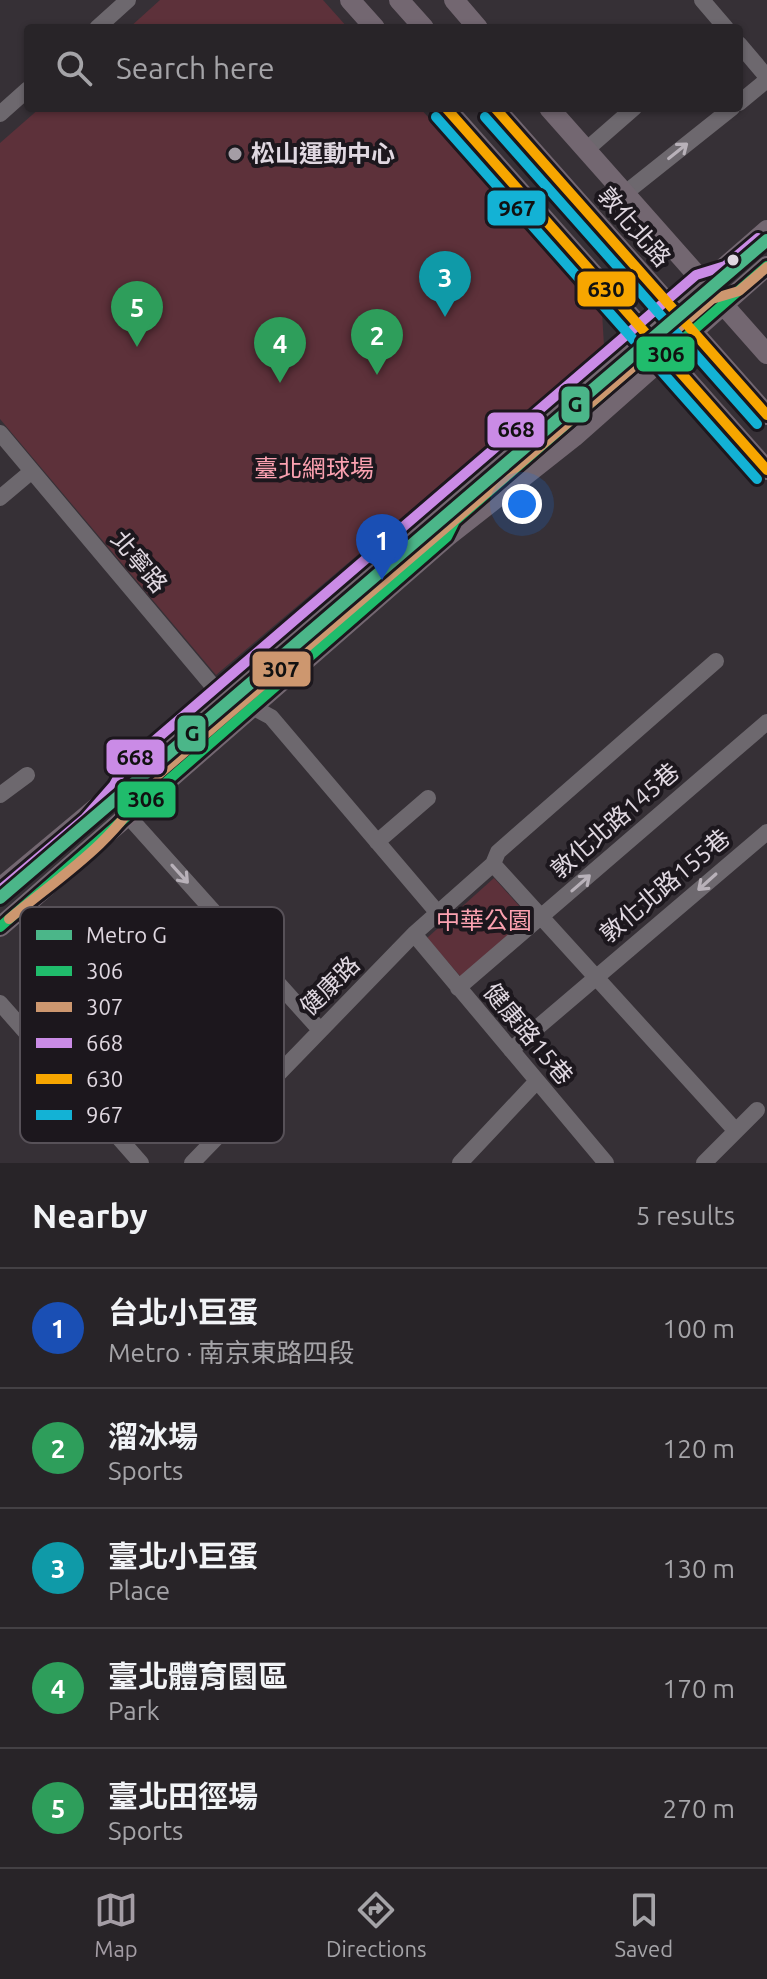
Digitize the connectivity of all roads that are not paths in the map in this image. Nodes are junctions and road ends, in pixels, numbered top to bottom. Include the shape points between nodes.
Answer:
1 (128, 0) edge
2 (350, 0) edge
3 (399, 0) edge
4 (454, 0) edge
5 (702, 0) edge
6 (101, 24) edge
7 (371, 24) edge
8 (420, 24) edge
9 (475, 24) edge
10 (723, 24) edge
11 (743, 49) edge
12 (767, 79) edge
13 (24, 93) edge
14 (743, 100) edge
15 (450, 112) edge
16 (499, 112) edge
17 (553, 112) edge
18 (629, 112) edge
19 (727, 112) edge
20 (0, 114) edge
21 (586, 150) junction
22 (624, 194) junction
23 (767, 230) edge
24 (767, 266) edge
25 (705, 286) junction
26 (723, 304) junction
27 (675, 312) junction
28 (692, 331) junction
29 (648, 335) junction
30 (767, 354) edge
31 (665, 355) junction
32 (767, 415) edge
33 (0, 433) edge
34 (767, 470) edge
35 (32, 471) junction
36 (0, 498) edge
37 (716, 661) dead end
38 (230, 696) junction
39 (254, 705) junction
40 (767, 722) edge
41 (27, 775) dead end
42 (0, 795) edge
43 (428, 798) dead end
44 (128, 816) junction
45 (767, 832) edge
46 (377, 842) junction
47 (493, 864) junction
48 (0, 888) edge
49 (23, 907) edge
50 (210, 907) edge
51 (20, 910) edge
52 (437, 912) junction
53 (541, 917) junction
54 (0, 927) edge
55 (414, 934) junction
56 (595, 978) junction
57 (458, 988) junction
58 (284, 990) edge
59 (0, 1003) edge
60 (20, 1026) edge
61 (320, 1030) junction
62 (511, 1050) junction
63 (284, 1067) edge
64 (537, 1081) junction
65 (757, 1110) dead end
66 (735, 1130) junction
67 (123, 1143) edge
68 (211, 1143) edge
69 (141, 1163) edge
70 (192, 1163) edge
71 (460, 1163) edge
72 (606, 1163) edge
73 (704, 1163) edge

1 - 6 street
2 - 7 main road
3 - 8 main road
4 - 9 main road
5 - 10 street
11 - 12 street
12 - 14 street
13 - 20 street
15 - 29 main road
16 - 27 main road, 敦化北路
17 - 21 main road, 敦化北路
18 - 21 street
22 -> 19 street
21 - 22 main road, 敦化北路
22 - 25 main road, 敦化北路
23 - 25 main road
24 - 26 main road
25 - 26 main road, 敦化北路
25 - 27 main road
26 - 28 main road
26 - 30 main road, 敦化北路
27 - 28 main road, 敦化北路
27 - 29 main road
28 - 31 main road
28 - 32 main road, 敦化北路
29 - 31 main road
29 - 38 main road
31 - 34 main road
31 - 39 main road
33 - 35 street, 北寧路
35 - 36 street
35 - 38 street, 北寧路 via 212,685
37 - 47 street, 健康路 via 498,852
38 - 39 street, 北寧路
38 - 48 main road
39 - 44 main road
39 - 46 street via 271,717
53 -> 40 street, 敦化北路145巷
41 - 42 street
43 - 46 street
44 - 49 main road
44 -> 50 street
45 -> 56 street, 敦化北路155巷
46 - 52 street
47 - 52 street, 健康路
47 - 53 street, 敦化北路155巷
51 - 54 main road
52 - 55 street, 健康路
53 - 56 street, 敦化北路155巷
53 - 57 street, 敦化北路145巷
55 - 57 street, 健康路15巷
55 - 61 street, 健康路
56 - 62 street, 敦化北路155巷
56 - 66 street
57 - 62 street, 健康路15巷
58 -> 61 street
59 - 60 street
61 - 63 street, 健康路
62 - 64 street, 健康路15巷
64 - 71 street
64 - 72 street, 健康路15巷
65 - 66 street
66 - 73 street
67 - 69 street
68 - 70 street, 健康路

